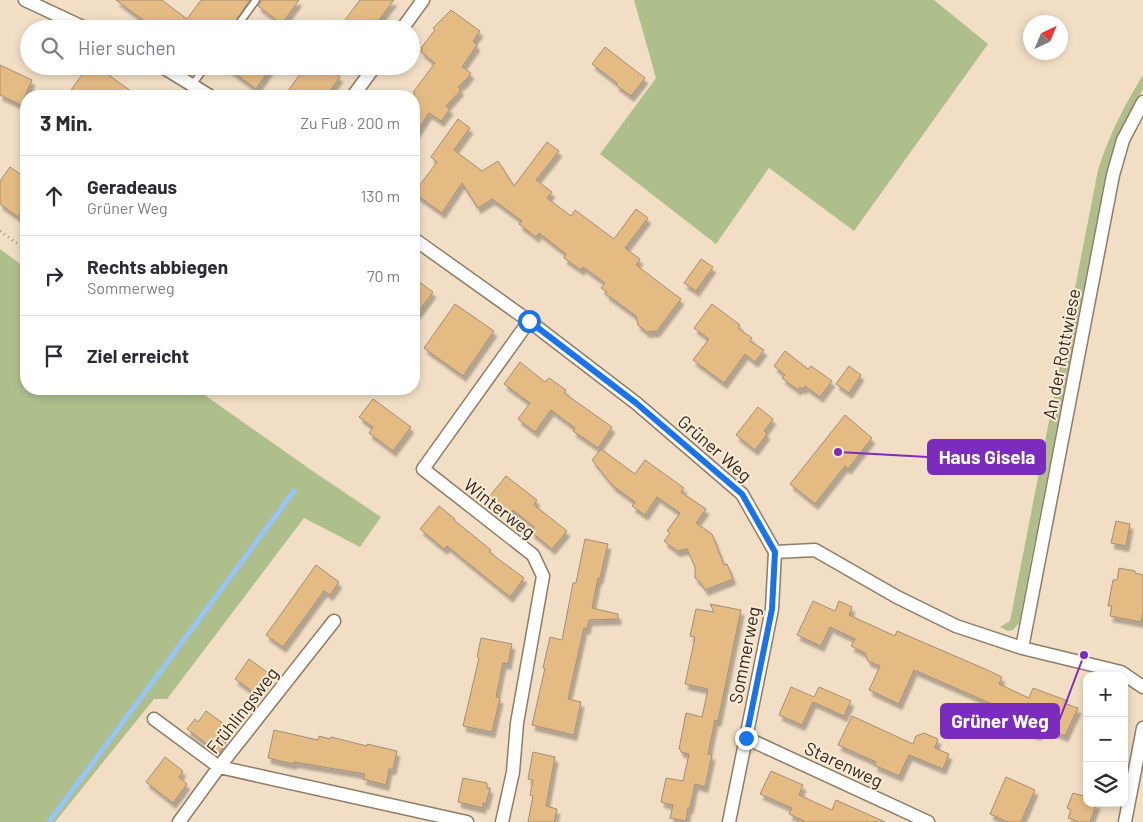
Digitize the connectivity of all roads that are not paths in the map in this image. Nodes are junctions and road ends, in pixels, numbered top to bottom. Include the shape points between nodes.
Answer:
1 (25, 0) edge
2 (256, 0) edge
3 (423, 0) edge
4 (68, 20) edge
5 (242, 20) edge
6 (409, 20) edge
7 (176, 75) edge
8 (199, 75) edge
9 (368, 75) edge
10 (192, 85) junction
11 (198, 90) edge
12 (357, 90) edge
13 (1143, 102) edge
14 (420, 243) edge
15 (529, 321) junction
16 (775, 552) junction
17 (334, 621) dead end
18 (1022, 648) junction
19 (1143, 687) edge
20 (154, 719) dead end
21 (1143, 728) edge
22 (746, 738) junction
23 (219, 767) junction
24 (179, 822) edge
25 (467, 822) edge
26 (502, 822) edge
27 (728, 822) edge
28 (928, 822) edge
29 (1125, 822) edge

1 - 4 street
2 - 5 lane
3 - 6 street
7 - 10 street
8 - 10 lane
9 - 12 street
10 - 11 street
13 - 18 street, An der Rottwiese via 1123,140 1113,175
14 - 15 street, Grüner Weg
15 - 16 street, Grüner Weg via 636,403 742,494
15 - 26 street, Winterweg via 423,470 533,555 543,576 517,723 513,772
16 - 18 street via 815,550 956,626
16 - 22 street, Sommerweg via 772,609
17 - 23 street, Frühlingsweg
18 - 19 street via 1121,672
20 - 23 street
21 - 29 street
22 - 27 street, Sommerweg
22 - 28 street, Starenweg
23 - 24 street, Frühlingsweg
23 - 25 street

